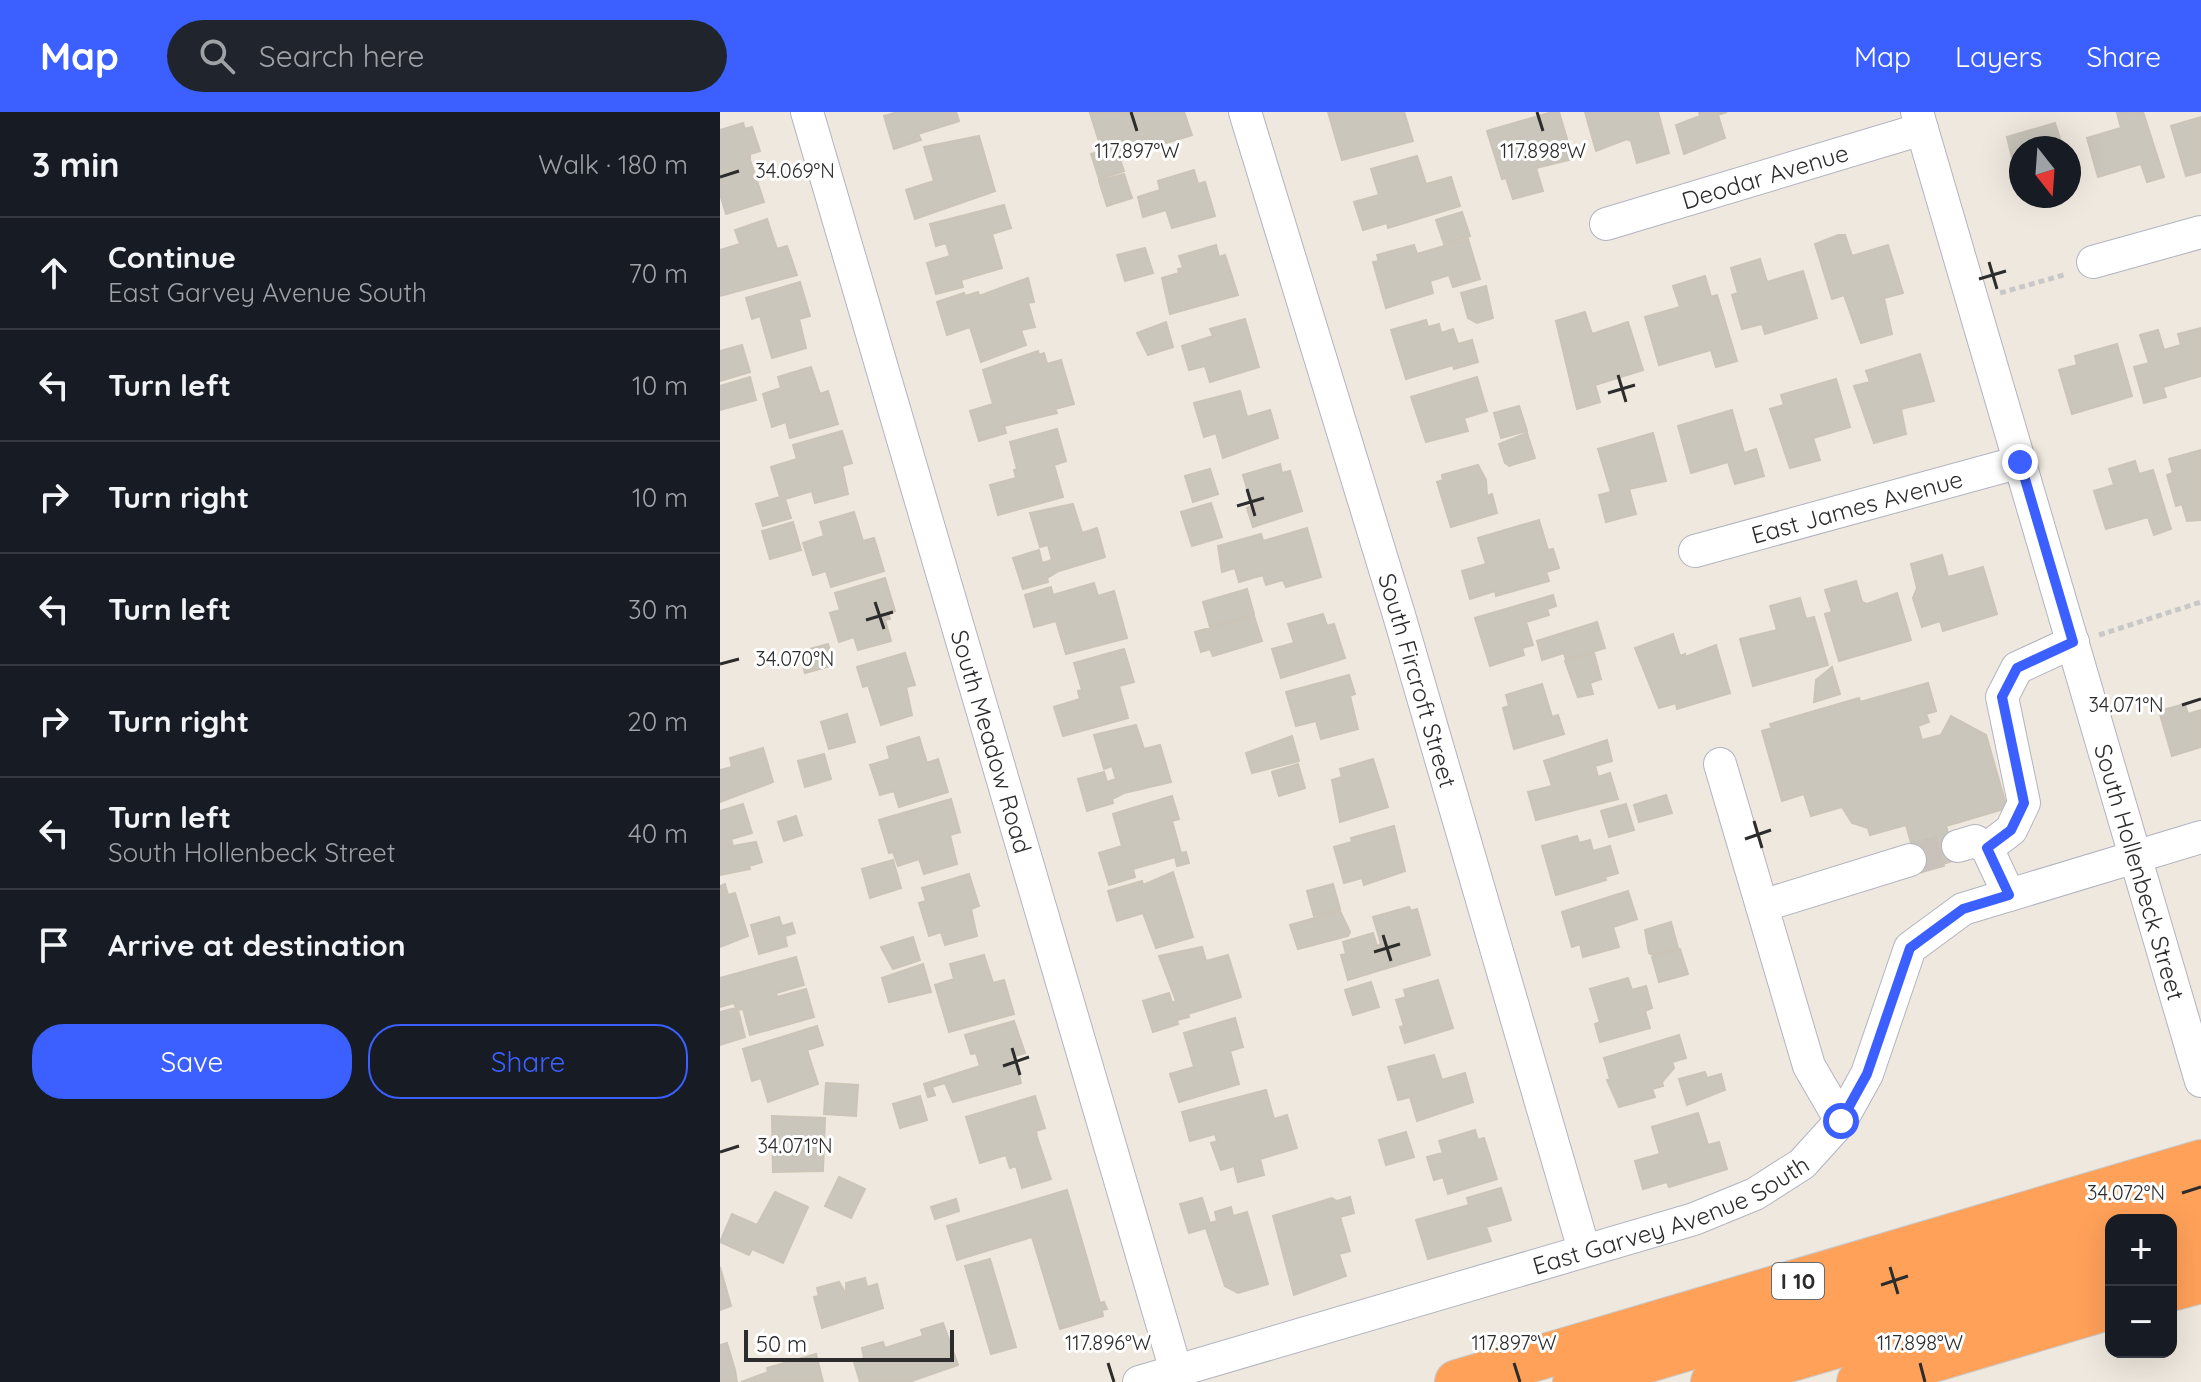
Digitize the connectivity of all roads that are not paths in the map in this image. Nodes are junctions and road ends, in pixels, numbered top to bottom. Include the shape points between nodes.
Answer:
1 (807, 112) edge
2 (1245, 112) edge
3 (1920, 120) edge
4 (1606, 224) dead end
5 (2201, 232) edge
6 (2093, 262) road end
7 (2020, 462) junction
8 (1695, 551) dead end
9 (2073, 642) junction
10 (1720, 764) dead end
11 (2201, 837) edge
12 (2136, 859) junction
13 (1910, 860) tunnel mouth
14 (2009, 895) junction
15 (1762, 906) junction
16 (2201, 1081) edge
17 (1841, 1121) junction
18 (2201, 1162) edge
19 (2201, 1195) edge
20 (2129, 1208) edge
21 (2201, 1239) edge
22 (1584, 1250) junction
23 (2105, 1268) edge
24 (2179, 1277) edge
25 (2105, 1309) edge
26 (1176, 1371) junction
27 (1139, 1382) edge
28 (1457, 1382) edge
29 (1575, 1382) edge
30 (1713, 1382) edge
31 (1859, 1382) edge

1 - 26 street, South Meadow Road
2 - 22 street, South Fircroft Street
3 - 4 street, Deodar Avenue
3 - 7 street, South Hollenbeck Street
5 - 6 street
7 - 8 street, East James Avenue
7 - 9 street, South Hollenbeck Street
9 - 12 street, South Hollenbeck Street
9 - 14 street via 2017,668 2002,697 2024,803 2011,830 1973,847
10 - 15 street
11 - 12 street, East Garvey Avenue South
12 - 14 street, East Garvey Avenue South
12 - 16 street, South Hollenbeck Street
13 - 15 street
14 - 17 street, East Garvey Avenue South via 1963,909 1910,948 1867,1074
15 - 17 street via 1809,1066
17 - 22 street, East Garvey Avenue South via 1802,1164 1755,1194 1694,1219
18 - 20 highway, I 10
19 - 20 highway
20 - 28 highway, I 10
20 - 29 highway
21 - 24 highway
22 - 26 street, East Garvey Avenue South
23 - 30 highway
25 - 31 highway
26 - 27 street, East Garvey Avenue South

